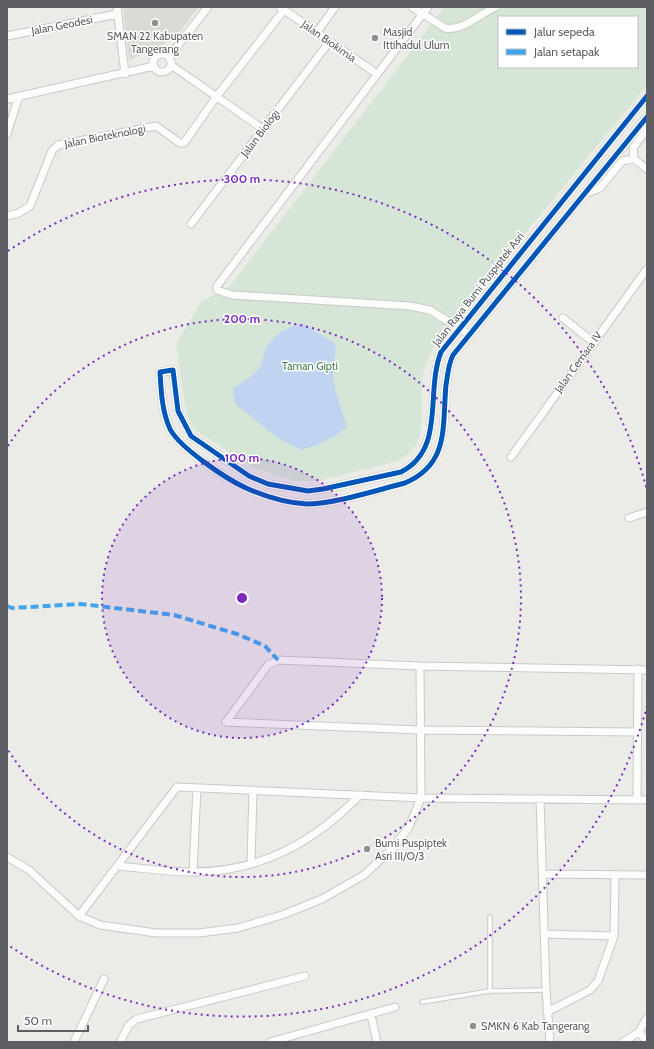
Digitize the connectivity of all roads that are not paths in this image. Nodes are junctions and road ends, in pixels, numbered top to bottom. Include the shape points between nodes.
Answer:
1 (208, 7) edge
2 (334, 7) edge
3 (412, 7) edge
4 (428, 7) edge
5 (496, 7) edge
6 (282, 8) edge
7 (117, 11) edge
8 (423, 14) junction
9 (316, 32) junction
10 (7, 36) edge
11 (330, 42) junction
12 (170, 61) junction
13 (154, 66) junction
14 (125, 74) junction
15 (377, 74) junction
16 (19, 96) junction
17 (217, 96) junction
18 (647, 96) edge
19 (7, 99) edge
20 (647, 117) edge
21 (262, 129) junction
22 (647, 129) edge
23 (7, 134) edge
24 (634, 158) junction
25 (647, 169) edge
26 (586, 193) junction
27 (7, 216) edge
28 (191, 224) dead end
29 (647, 269) edge
30 (564, 318) dead end
31 (458, 328) junction
32 (470, 335) junction
33 (593, 342) junction
34 (511, 457) dead end
35 (647, 512) edge
36 (629, 518) dead end
37 (420, 666) junction
38 (638, 669) junction
39 (647, 670) edge
40 (420, 730) junction
41 (637, 732) junction
42 (197, 788) junction
43 (253, 790) junction
44 (360, 795) junction
45 (421, 798) junction
46 (540, 798) junction
47 (637, 800) junction
48 (647, 800) edge
49 (7, 857) edge
50 (251, 864) junction
51 (117, 866) junction
52 (193, 872) junction
53 (543, 874) junction
54 (615, 875) junction
55 (647, 875) edge
56 (79, 916) junction
57 (490, 917) dead end
58 (545, 934) junction
59 (614, 936) junction
60 (305, 976) dead end
61 (104, 979) dead end
62 (546, 990) junction
63 (490, 991) junction
64 (422, 1002) dead end
65 (395, 1007) dead end
66 (548, 1012) junction
67 (371, 1015) junction
68 (647, 1018) edge
69 (639, 1032) junction
70 (74, 1042) edge
71 (120, 1042) edge
72 (270, 1042) edge
73 (377, 1042) edge
74 (550, 1042) edge
75 (623, 1042) edge
76 (647, 1042) edge

1 - 12 street
2 - 9 street
3 - 8 street
4 - 8 street
5 - 8 street via 459,27 449,29
6 - 9 street, Jalan Biokimia
6 - 17 street, Jalan Bioteknologi
7 - 10 street, Jalan Geodesi
7 - 14 street
8 - 15 street
9 - 11 street, Jalan Biokimia
11 - 15 street, Jalan Biokimia
11 - 21 street, Jalan Biologi
12 - 13 street via 164,71 158,71
12 - 13 street via 165,54 160,54 153,61
12 - 17 street
13 - 14 street
14 - 16 street
15 - 31 street via 217,286 217,290 232,295 410,306 430,310
16 - 19 street
16 - 23 street
17 - 21 street
17 - 27 street, Jalan Bioteknologi via 182,144 159,127 153,126 58,145 52,151 30,206 19,213
18 - 31 street, Jalan Raya Bumi Puspiptek Asri
20 - 26 street, Jalan Raya Bumi Puspiptek Asri
21 - 28 street, Jalan Biologi
22 - 24 street via 633,148
24 - 25 street
24 - 26 street via 622,161 600,188
26 - 32 street, Jalan Raya Bumi Puspiptek Asri
29 - 33 street, Jalan Cemara IV
30 - 33 street
31 - 32 street
31 - 32 street, Jalan Raya Bumi Puspiptek Asri via 441,352 435,371 429,440 412,466 400,472 308,491 268,484 249,476 191,436 178,411 173,370 160,372 165,414 170,429 180,443 195,456 245,488 266,495 307,504 405,483 417,478 437,457 442,441 450,361
33 - 34 street, Jalan Cemara IV
35 - 36 street
37 - 38 street
37 - 40 street
37 - 40 street via 278,660 268,665 226,722
38 - 39 street
38 - 41 street
40 - 41 street
40 - 45 street
41 - 47 street
42 - 43 street
42 - 51 street via 177,787
42 - 52 street
43 - 44 street
43 - 50 street
44 - 45 street
44 - 50 street via 340,816 309,839 276,857
45 - 46 street
45 - 56 street via 409,827 392,849 364,875 322,899 282,916 238,928 156,933 100,925
46 - 47 street
46 - 53 street
47 - 48 street
49 - 56 street via 29,870
50 - 52 street
51 - 52 street
51 - 56 street
53 - 54 street
53 - 58 street
54 - 55 street
54 - 59 street
57 - 63 lane
58 - 59 street
58 - 62 street
59 - 66 street via 595,986
60 - 71 street via 137,1018 129,1025
61 - 70 street
62 - 63 lane
62 - 66 street
63 - 64 lane
65 - 67 street
66 - 74 street
67 - 72 street
67 - 73 street
68 - 69 street
69 - 75 street
69 - 76 street

